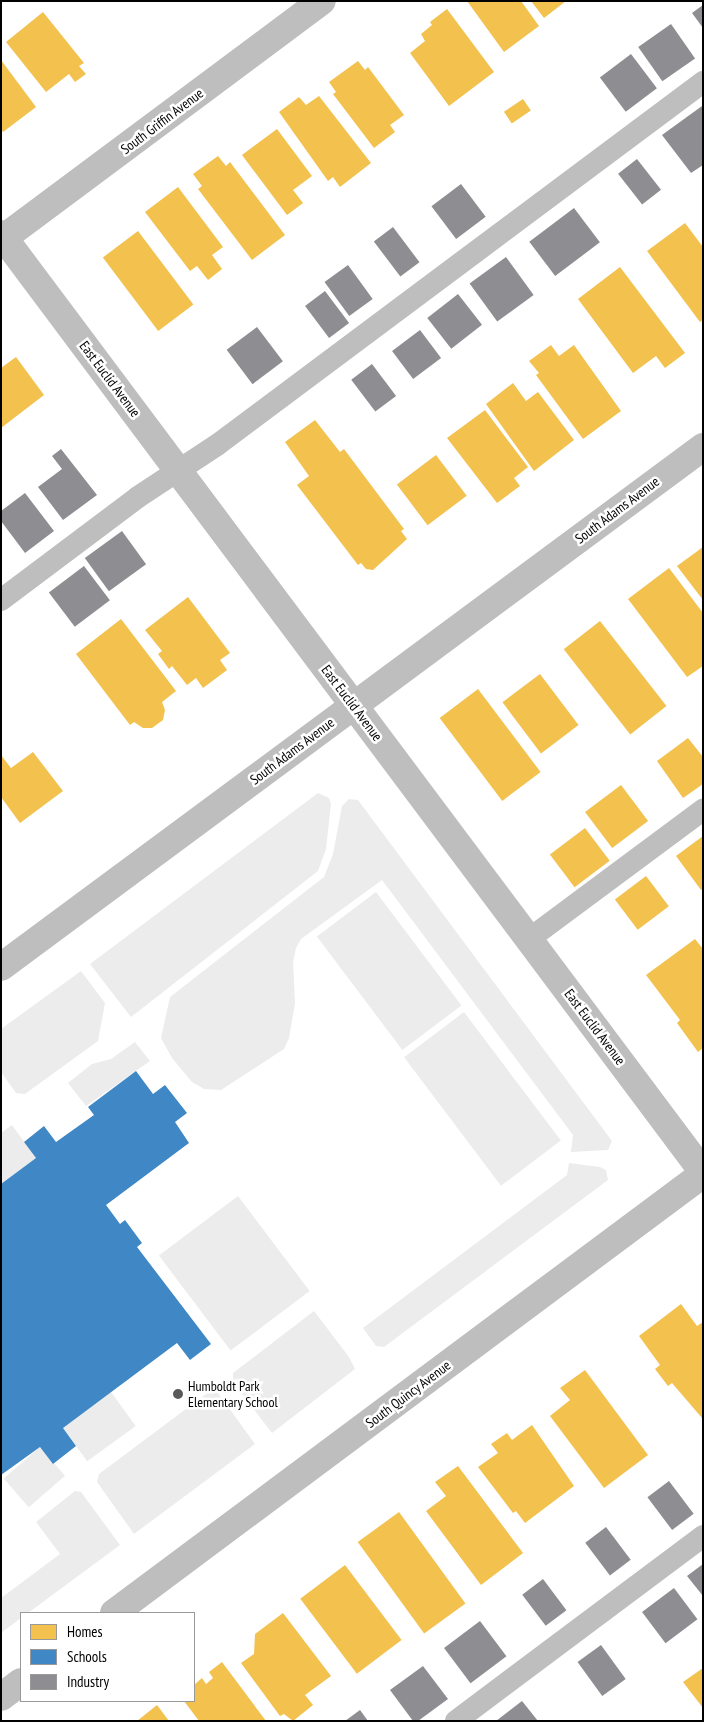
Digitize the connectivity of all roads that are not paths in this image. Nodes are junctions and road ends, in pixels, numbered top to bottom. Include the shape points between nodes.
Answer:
1 (322, 1) edge
2 (703, 82) edge
3 (2, 237) edge
4 (703, 447) edge
5 (179, 471) junction
6 (1, 600) edge
7 (354, 705) junction
8 (703, 810) edge
9 (529, 939) junction
10 (1, 967) edge
11 (703, 1173) edge
12 (703, 1536) edge
13 (115, 1612) edge
14 (20, 1683) edge
15 (1, 1697) edge
16 (456, 1721) edge

1 - 3 street, South Griffin Avenue
2 - 5 lane
3 - 5 street, East Euclid Avenue
4 - 7 street, South Adams Avenue
5 - 6 lane
5 - 7 street, East Euclid Avenue
7 - 9 street, East Euclid Avenue
7 - 10 street, South Adams Avenue
8 - 9 lane
9 - 11 street, East Euclid Avenue
11 - 13 street, South Quincy Avenue
12 - 16 lane
14 - 15 street

